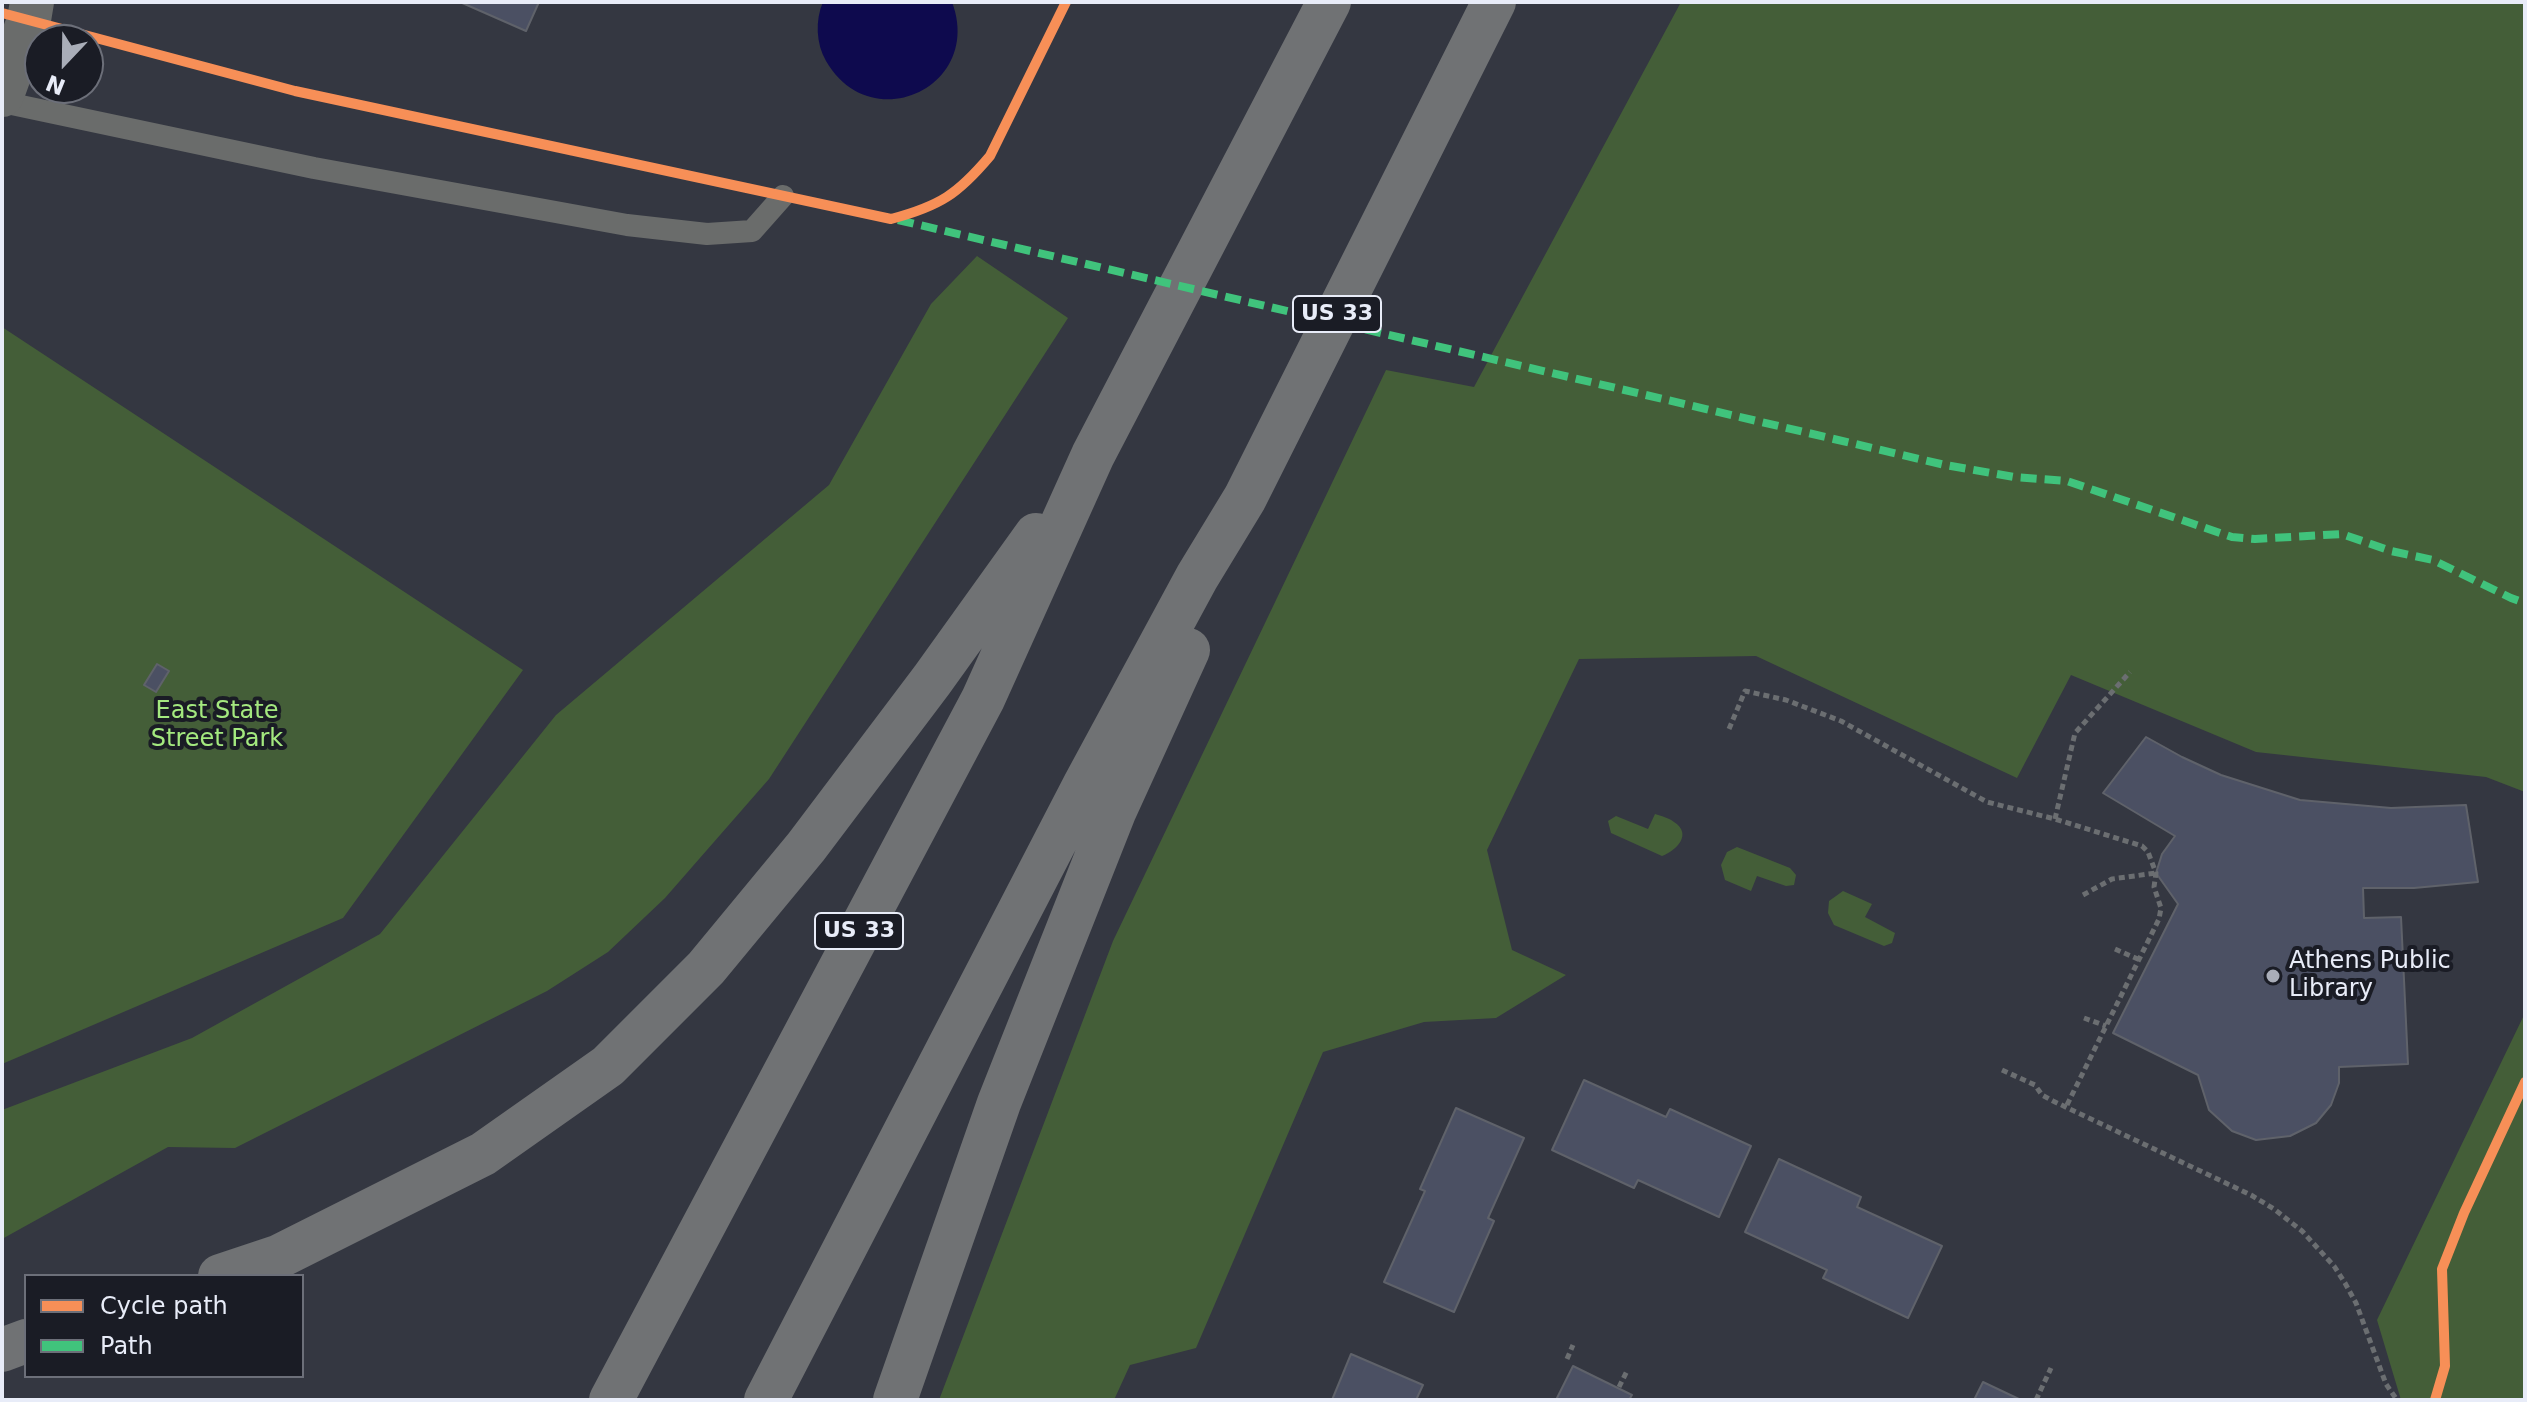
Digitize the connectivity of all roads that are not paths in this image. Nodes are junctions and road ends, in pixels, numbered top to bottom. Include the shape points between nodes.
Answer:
1 (32, 2) edge
2 (1329, 2) edge
3 (1494, 2) edge
4 (2, 95) edge
5 (2, 102) edge
6 (783, 196) dead end
7 (1093, 455) junction
8 (1248, 492) junction
9 (226, 1274) edge
10 (24, 1342) edge
11 (2, 1350) edge
12 (611, 1400) edge
13 (766, 1400) edge
14 (895, 1400) edge

1 - 4 street
2 - 7 highway, US 33
3 - 8 highway, US 33
5 - 6 lane via 314,168 627,225 707,234 752,231
7 - 9 highway via 806,847 706,968 608,1066 483,1154 280,1256
7 - 12 highway, US 33 via 983,699
8 - 13 highway, US 33 via 1085,784
8 - 14 highway via 1217,583 1115,810 999,1103
10 - 11 highway

